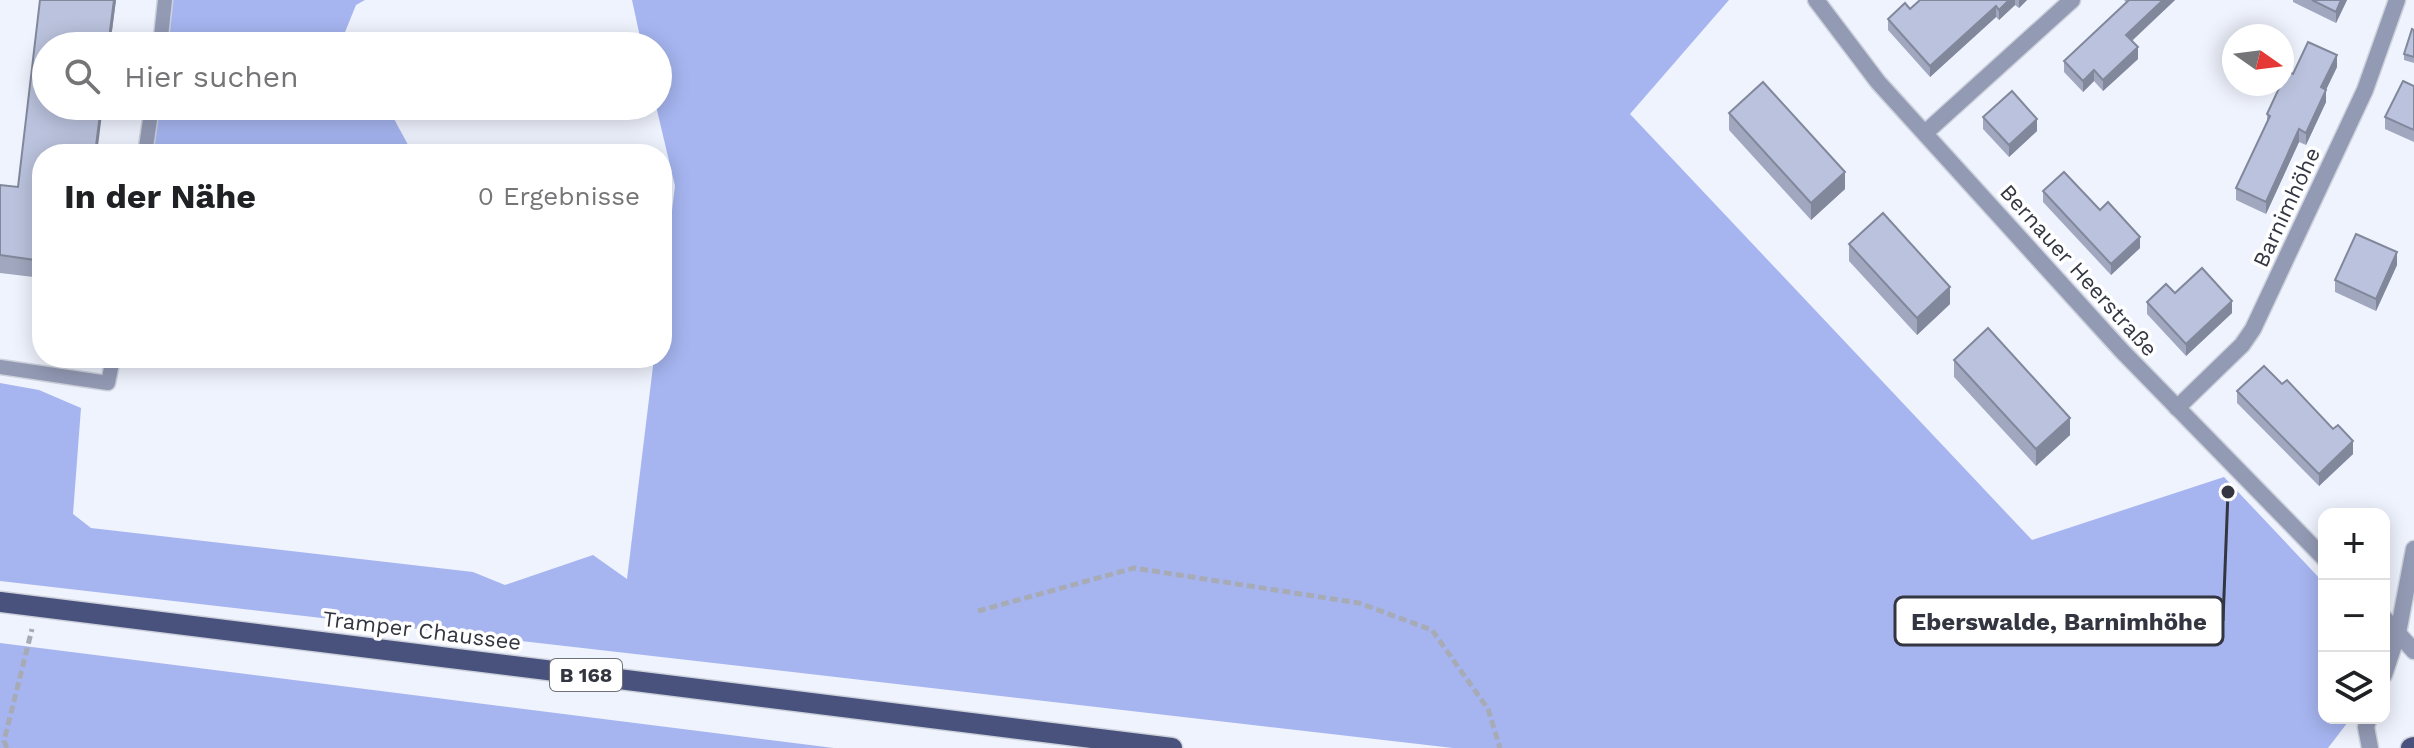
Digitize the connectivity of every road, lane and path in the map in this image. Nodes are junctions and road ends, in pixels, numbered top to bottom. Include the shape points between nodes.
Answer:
1 (165, 0) edge
2 (1816, 0) edge
3 (2072, 0) edge
4 (2397, 0) edge
5 (162, 32) edge
6 (150, 120) edge
7 (1925, 133) junction
8 (146, 144) edge
9 (0, 367) edge
10 (111, 368) edge
11 (2177, 408) junction
12 (2414, 549) edge
13 (2318, 552) edge
14 (0, 602) edge
15 (38, 607) junction
16 (978, 611) dead end
17 (2390, 624) edge
18 (2398, 633) junction
19 (2414, 651) edge
20 (2390, 657) edge
21 (2367, 724) edge
22 (7, 748) edge
23 (1172, 748) edge
24 (1500, 748) edge
25 (2370, 748) edge

1 - 5 lane
2 - 7 street, Bernauer Heerstraße via 1878,82
3 - 7 street
4 - 11 street, Barnimhöhe via 2365,90 2253,329
6 - 8 lane
7 - 11 street, Bernauer Heerstraße
9 - 10 lane via 108,383
11 - 13 street, Bernauer Heerstraße
12 - 18 street
14 - 15 main road, Tramper Chaussee / B 168
15 - 22 path via 4,741
15 - 23 main road, Tramper Chaussee / B 168
16 - 24 path via 1134,568 1359,603 1432,630 1488,709
17 - 18 street
18 - 19 street
18 - 20 street
21 - 25 street

